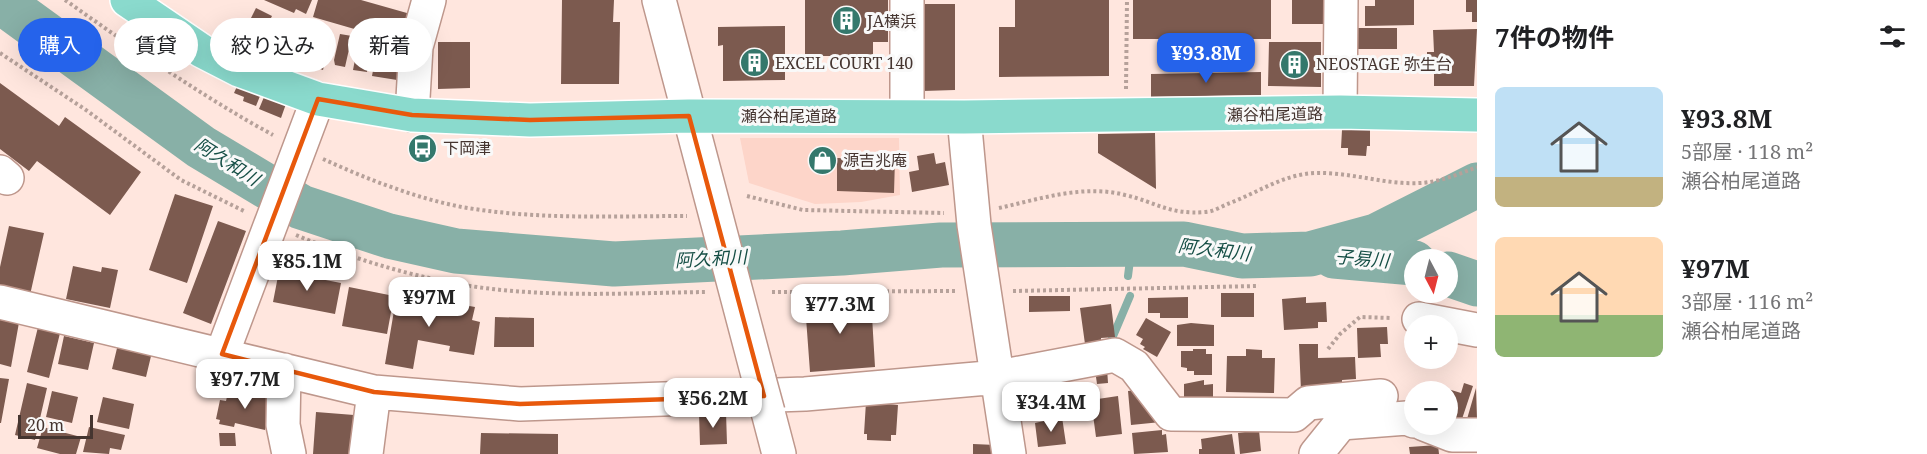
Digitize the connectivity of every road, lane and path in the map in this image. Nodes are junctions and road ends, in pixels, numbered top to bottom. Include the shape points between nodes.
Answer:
1 (65, 0) edge
2 (127, 0) edge
3 (429, 0) edge
4 (659, 0) edge
5 (907, 0) edge
6 (1127, 0) edge
7 (1341, 0) edge
8 (0, 53) edge
9 (318, 99) junction
10 (1340, 112) junction
11 (412, 115) junction
12 (1477, 115) edge
13 (688, 116) junction
14 (907, 116) junction
15 (1126, 116) junction
16 (964, 117) junction
17 (296, 155) junction
18 (1477, 167) edge
19 (747, 196) dead end
20 (687, 216) dead end
21 (274, 218) junction
22 (973, 219) junction
23 (720, 287) junction
24 (0, 302) edge
25 (1404, 318) edge
26 (1458, 326) edge
27 (1477, 330) edge
28 (1328, 349) dead end
29 (222, 354) junction
30 (284, 370) junction
31 (999, 377) junction
32 (374, 392) junction
33 (1381, 396) dead end
34 (1322, 401) junction
35 (1404, 418) edge
36 (1458, 435) edge
37 (1477, 435) edge
38 (289, 454) edge
39 (366, 454) edge
40 (779, 454) edge
41 (1009, 454) edge
42 (1299, 454) edge
43 (1316, 454) edge

1 - 17 path
2 - 9 main road, 瀬谷柏尾道路 via 220,61
3 - 11 street via 416,47
4 - 13 street
5 - 14 street
6 - 15 path
7 - 10 street
8 - 21 path via 181,180
9 - 11 main road, 瀬谷柏尾道路
9 - 17 street
10 - 12 main road, 瀬谷柏尾道路
10 - 15 main road, 瀬谷柏尾道路
11 - 13 main road, 瀬谷柏尾道路 via 530,120
13 - 14 main road, 瀬谷柏尾道路
13 - 23 street via 718,224
14 - 16 main road, 瀬谷柏尾道路
15 - 16 main road, 瀬谷柏尾道路
16 - 22 street
17 - 20 path via 462,207 561,217
17 - 21 street
18 - 22 path via 1421,184 1377,181 1336,172 1306,174 1277,181 1208,212 1178,213 1126,195 1098,191 1070,193
19 - 22 path via 803,210
21 - 23 path via 348,257 471,286 554,293
21 - 29 street
22 - 31 street
23 - 40 street, bridge via 759,379
24 - 29 street
25 - 28 path via 1360,317
26 - 27 street
29 - 30 street
30 - 32 street
30 - 38 street via 283,425
31 - 32 street via 795,394 520,404
31 - 34 street via 1115,355 1134,366 1171,414 1294,416 1308,403
31 - 41 street
32 - 39 street
33 - 34 street
34 - 42 street
35 - 43 street via 1341,423
36 - 37 street

